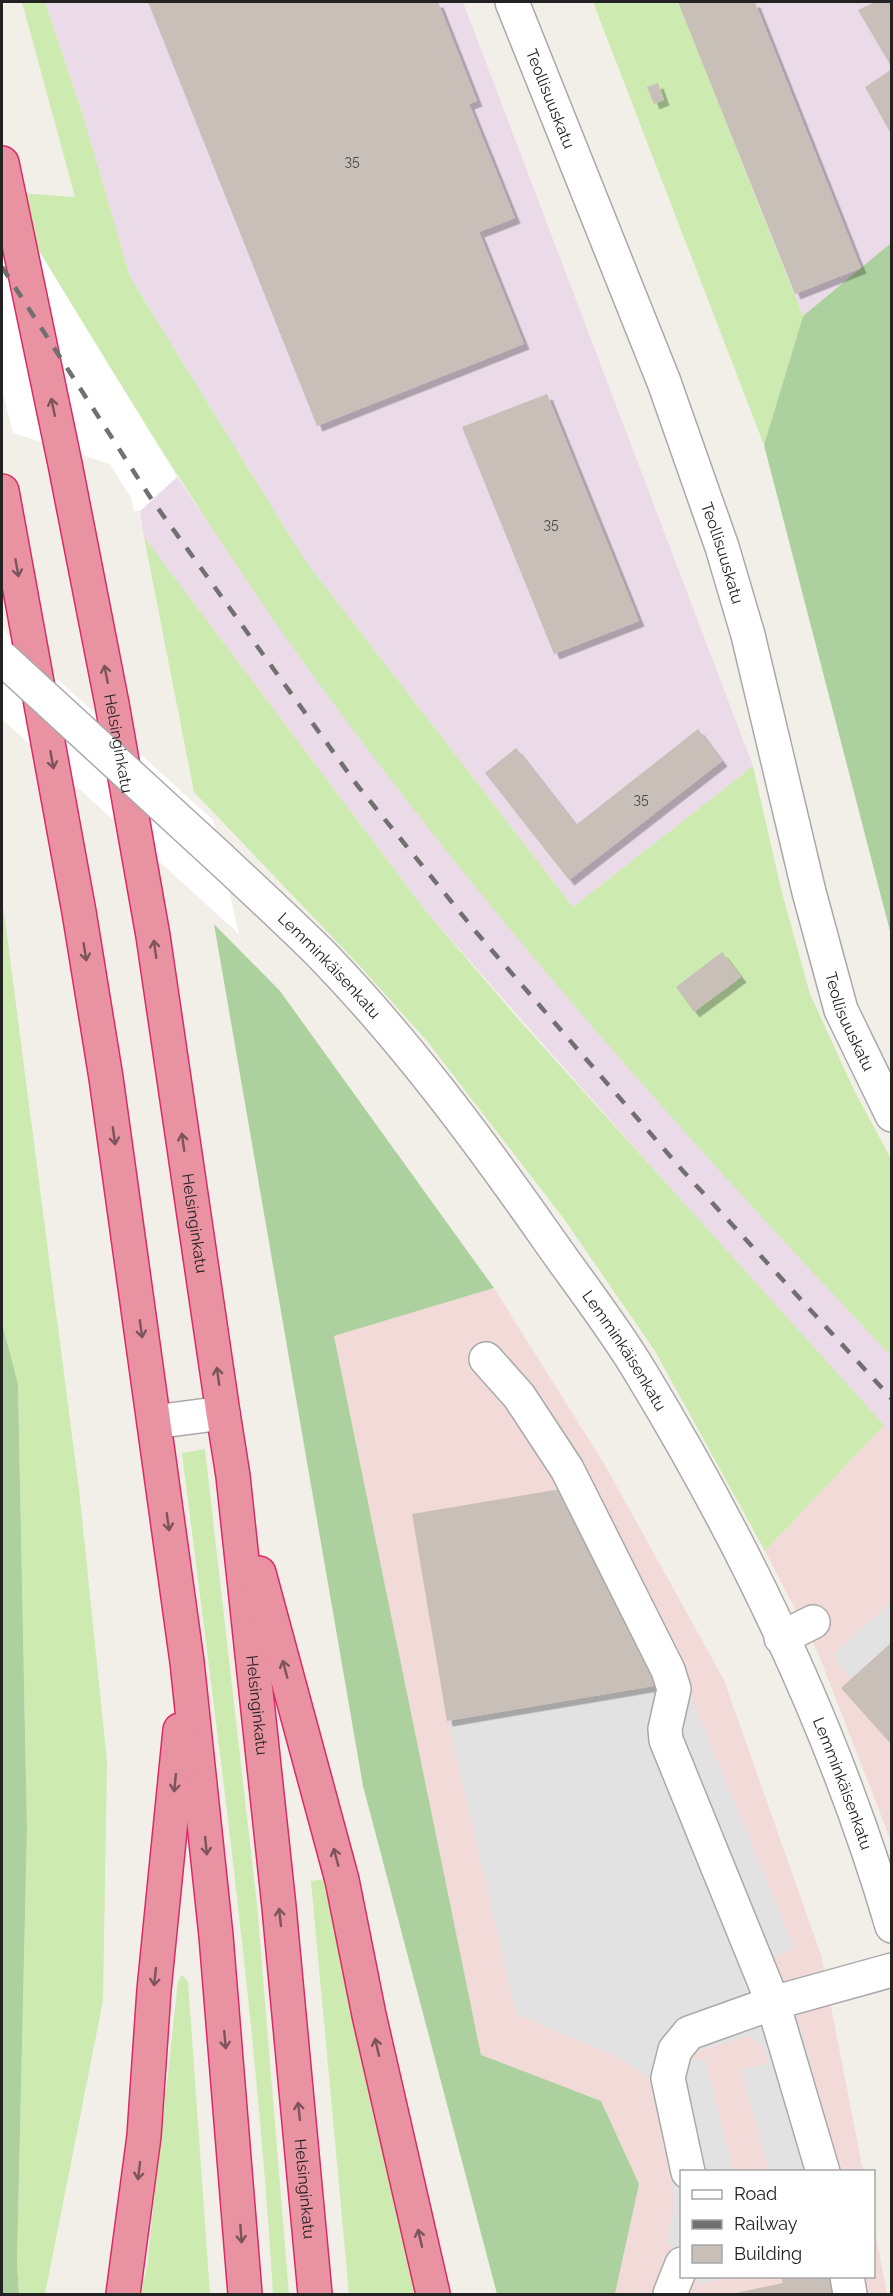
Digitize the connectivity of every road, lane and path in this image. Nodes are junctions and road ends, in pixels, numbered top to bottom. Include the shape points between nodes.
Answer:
1 (512, 2) edge
2 (2, 163) edge
3 (2, 490) edge
4 (2, 658) edge
5 (891, 1115) edge
6 (486, 1359) dead end
7 (223, 1413) junction
8 (154, 1422) junction
9 (232, 1476) junction
10 (813, 1623) dead end
11 (781, 1638) junction
12 (187, 1662) junction
13 (891, 1926) edge
14 (891, 1970) edge
15 (773, 2003) junction
16 (688, 2170) edge
17 (822, 2170) edge
18 (680, 2267) edge
19 (847, 2278) edge
20 (123, 2295) edge
21 (245, 2295) edge
22 (315, 2295) edge
23 (433, 2295) edge
24 (670, 2295) edge
25 (850, 2295) edge

1 - 5 street, Teollisuuskatu via 664,382 722,547 748,635 808,892 841,1010
7 -> 2 highway, Helsinginkatu via 153,936 63,453
3 -> 8 highway via 85,948
4 - 11 street, Lemminkäisenkatu, bridge via 323,956 410,1055 490,1156 640,1371 700,1477
6 - 15 street via 519,1396 567,1469 668,1670 674,1689 666,1740
7 - 8 street
7 - 9 highway, Helsinginkatu
8 -> 12 highway
22 -> 9 highway, Helsinginkatu via 279,1907
23 -> 9 highway via 342,1880
10 - 11 street
11 - 13 street, Lemminkäisenkatu via 818,1719 871,1857
12 -> 20 highway via 154,1990 144,2136
12 -> 21 highway via 218,1959
14 - 15 street
15 - 16 street via 689,2033 675,2050 668,2078
15 - 17 street
18 - 24 street
19 - 25 street

